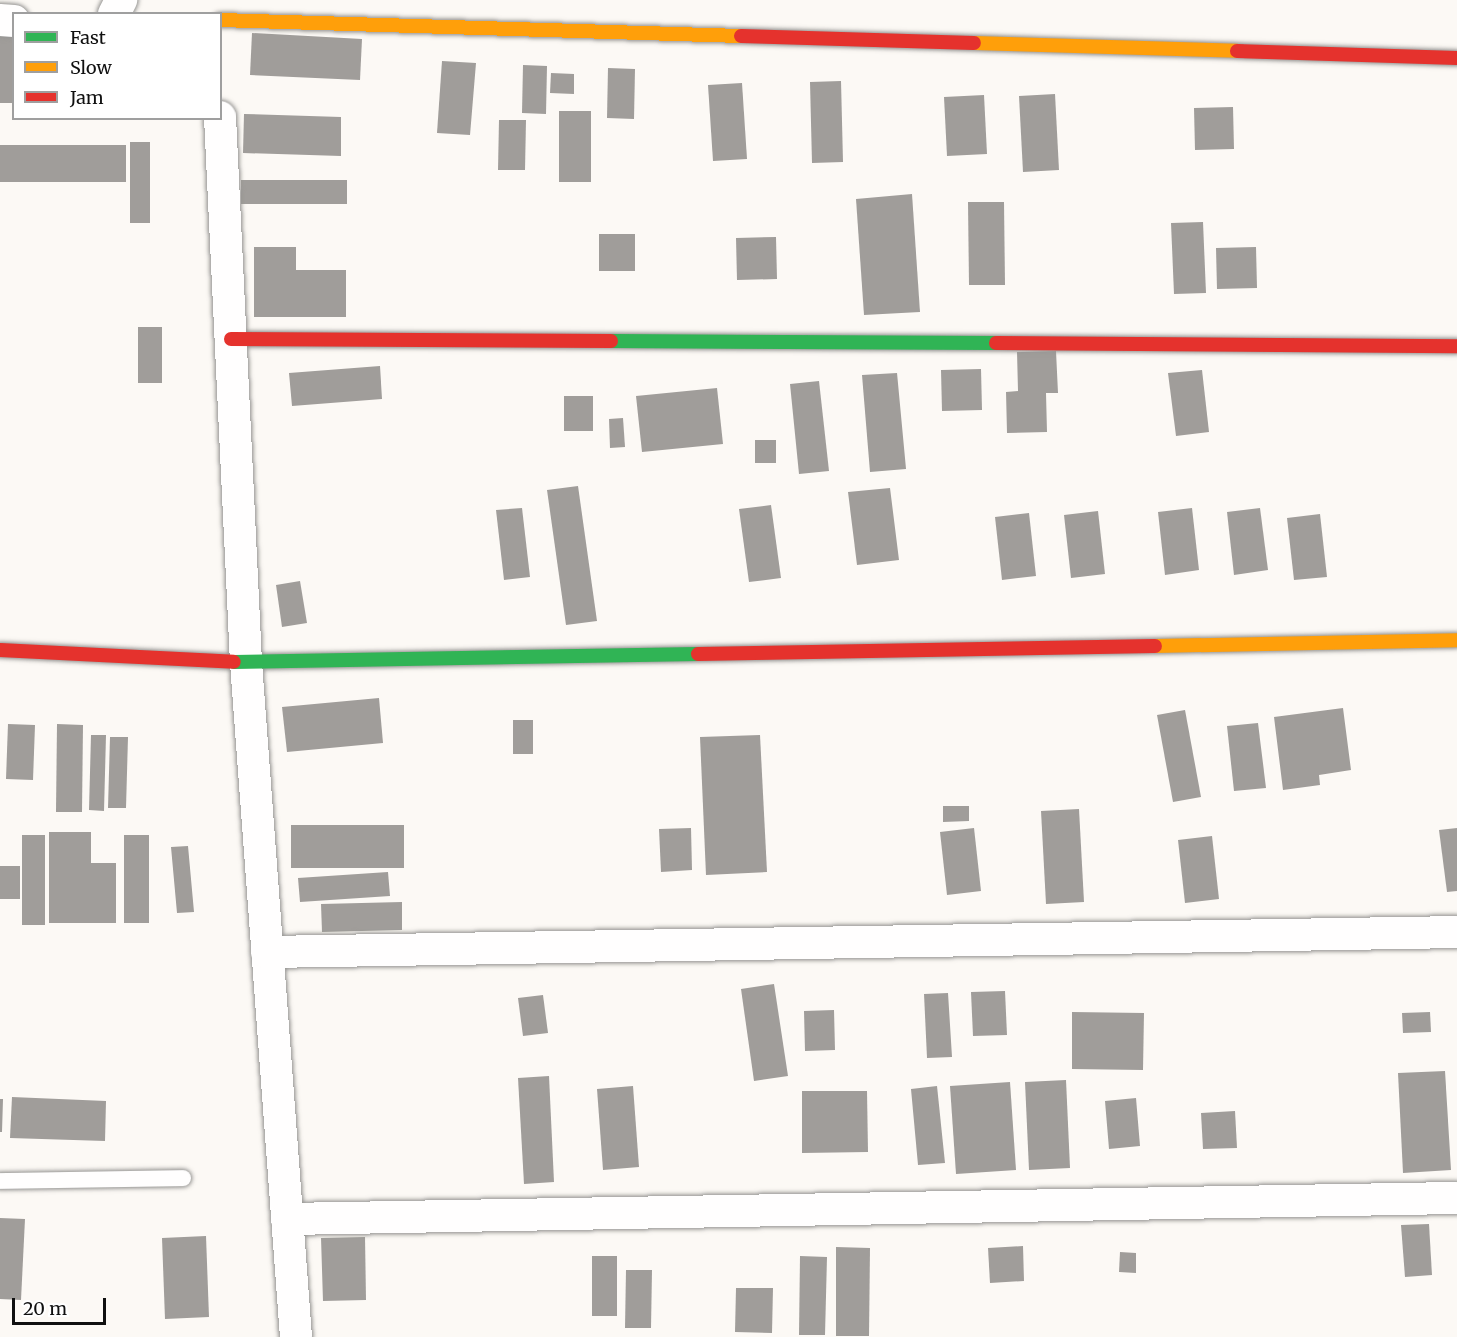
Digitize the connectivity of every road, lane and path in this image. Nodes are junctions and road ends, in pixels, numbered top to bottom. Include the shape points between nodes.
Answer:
1 (222, 20) edge
2 (1457, 58) edge
3 (220, 120) edge
4 (231, 339) junction
5 (1457, 346) edge
6 (1457, 640) edge
7 (0, 650) edge
8 (246, 663) junction
9 (1457, 932) edge
10 (267, 952) junction
11 (183, 1178) dead end
12 (0, 1181) edge
13 (1457, 1198) edge
14 (287, 1219) junction
15 (296, 1337) edge

1 - 2 street
3 - 4 street
4 - 5 street
4 - 8 street
6 - 8 street
7 - 8 street
8 - 10 street
9 - 10 street
10 - 14 street
11 - 12 lane
13 - 14 street
14 - 15 street

